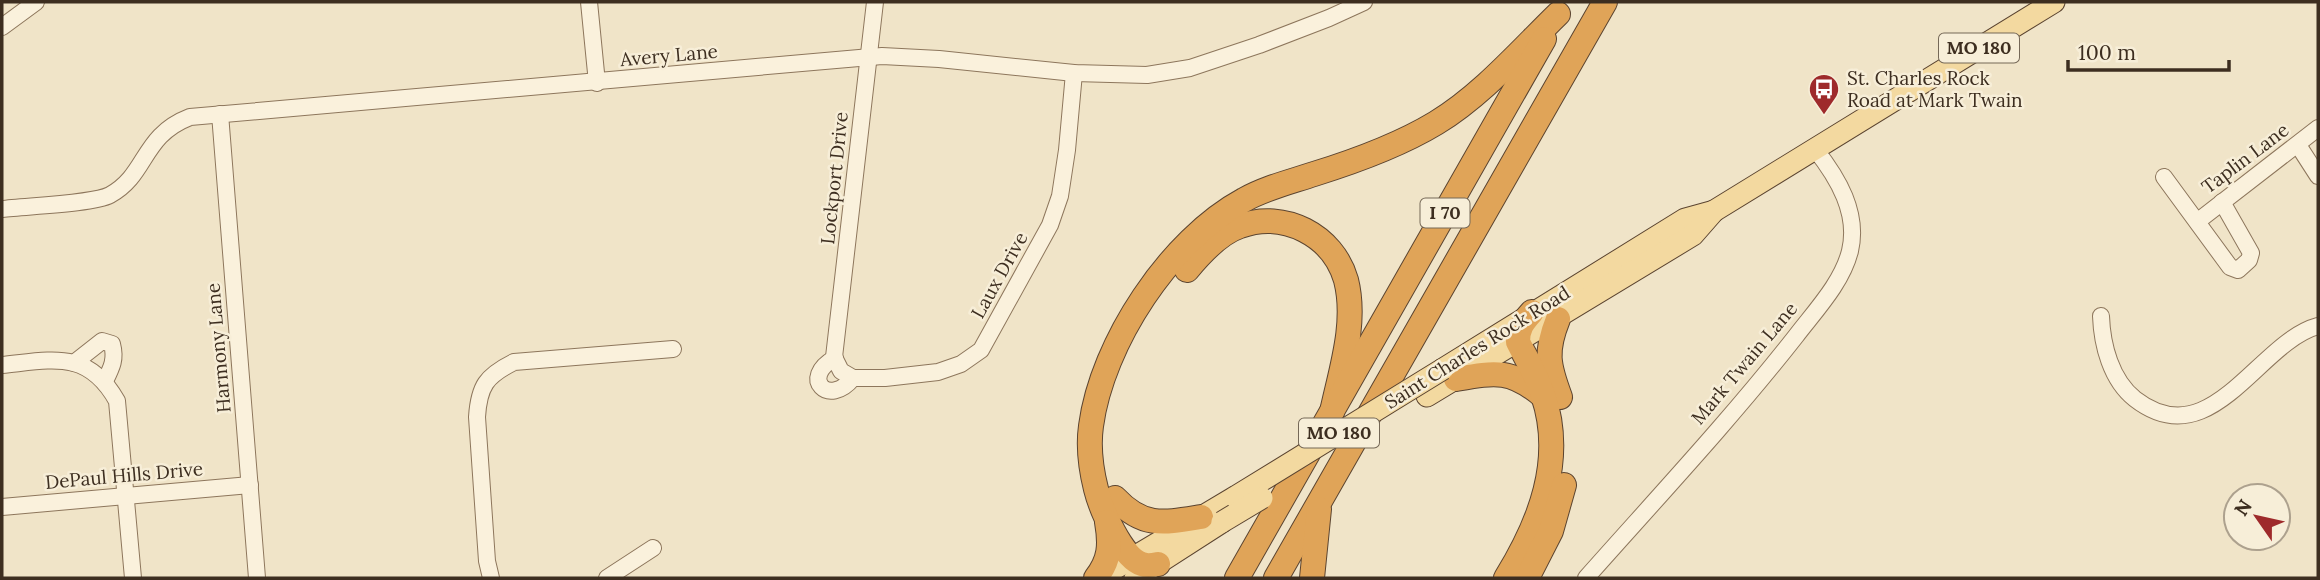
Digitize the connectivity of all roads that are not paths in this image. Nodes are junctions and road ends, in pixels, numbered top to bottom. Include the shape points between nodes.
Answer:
1 (36, 2) edge
2 (589, 2) edge
3 (875, 2) edge
4 (1364, 2) edge
5 (1605, 2) edge
6 (2054, 2) edge
7 (1562, 8) edge
8 (2, 27) edge
9 (868, 57) junction
10 (1074, 73) junction
11 (597, 83) junction
12 (220, 114) junction
13 (2318, 128) edge
14 (2298, 145) junction
15 (1815, 149) junction
16 (2318, 176) edge
17 (2164, 177) dead end
18 (2222, 202) junction
19 (2, 209) edge
20 (1714, 211) junction
21 (2197, 221) junction
22 (2101, 316) dead end
23 (1558, 319) junction
24 (2318, 326) edge
25 (1520, 330) junction
26 (673, 349) dead end
27 (74, 363) junction
28 (2, 365) edge
29 (843, 369) joint
30 (1551, 373) junction
31 (1449, 374) junction
32 (105, 380) junction
33 (1544, 397) junction
34 (1332, 412) junction
35 (250, 485) junction
36 (125, 496) junction
37 (1115, 498) junction
38 (1320, 502) junction
39 (2, 507) edge
40 (1211, 520) junction
41 (1107, 522) junction
42 (653, 548) dead end
43 (1140, 566) edge
44 (133, 578) edge
45 (257, 578) edge
46 (492, 578) edge
47 (607, 578) edge
48 (1097, 578) edge
49 (1237, 578) edge
50 (1276, 578) edge
51 (1312, 578) edge
52 (1506, 578) edge
53 (1527, 578) edge
54 (1586, 578) edge

1 - 8 street
2 - 11 street
3 - 9 street, Lockport Drive
4 - 10 street, Avery Lane via 1190,68 1147,75
5 - 38 highway, I 70
6 - 15 main road, Saint Charles Rock Road / MO 180
7 - 34 highway, I 70
7 - 41 highway via 1486,84 1436,123 1376,153 1245,199 1221,214 1177,255 1119,341 1094,408 1093,477
9 - 10 street, Avery Lane via 939,58
9 - 11 street, Avery Lane
9 - 29 street, Lockport Drive
10 - 29 street, Laux Drive via 1060,196 1050,225 981,350 939,372 885,379
11 - 12 street, Avery Lane
12 - 19 street, Avery Lane via 172,124 158,136 126,183 108,196
12 - 35 street, Harmony Lane
13 - 14 street, Taplin Lane
14 - 16 street
14 - 18 street, Taplin Lane
15 - 20 main road, Saint Charles Rock Road / MO 180
15 - 54 street, Mark Twain Lane via 1844,193 1850,215 1851,249 1841,273 1759,382
17 - 21 street
18 - 21 street, Taplin Lane
18 - 21 street via 2251,253 2245,265 2238,270 2230,267
20 - 23 main road, Saint Charles Rock Road / MO 180 via 1693,235
20 - 25 main road, Saint Charles Rock Road / MO 180 via 1685,219
22 - 24 street via 2109,360 2124,388 2146,406 2181,414 2200,411 2229,395 2290,340
23 - 25 main road, Saint Charles Rock Road / MO 180
23 - 30 highway via 1548,348
25 - 30 highway
25 - 31 main road, Saint Charles Rock Road / MO 180
25 - 33 highway
26 - 46 street via 513,362 486,382 478,396 477,417
27 - 28 street via 65,359
27 - 32 street
27 - 32 street via 102,341 112,344 115,354
30 - 53 highway via 1567,430 1566,479 1551,531
31 - 33 highway via 1507,374
31 - 40 main road, Saint Charles Rock Road / MO 180, bridge via 1235,497
31 - 40 main road, Saint Charles Rock Road / MO 180, bridge via 1427,396
32 - 36 street via 117,401
33 - 52 highway via 1552,440 1548,481 1533,529
34 - 37 highway via 1350,316 1340,264 1303,228 1270,220 1239,226 1192,264 1159,306 1133,352 1108,425 1107,463
34 - 49 highway, I 70
35 - 36 street, DePaul Hills Drive
35 - 45 street, Harmony Lane
36 - 39 street, DePaul Hills Drive
36 - 44 street
37 - 40 highway via 1128,511 1158,523
37 - 43 highway
38 - 50 highway, I 70
38 - 51 highway
40 - 43 main road, Saint Charles Rock Road / MO 180
41 - 43 highway
41 - 48 highway via 1110,551
42 - 47 street
43 - 48 main road, Saint Charles Rock Road / MO 180

